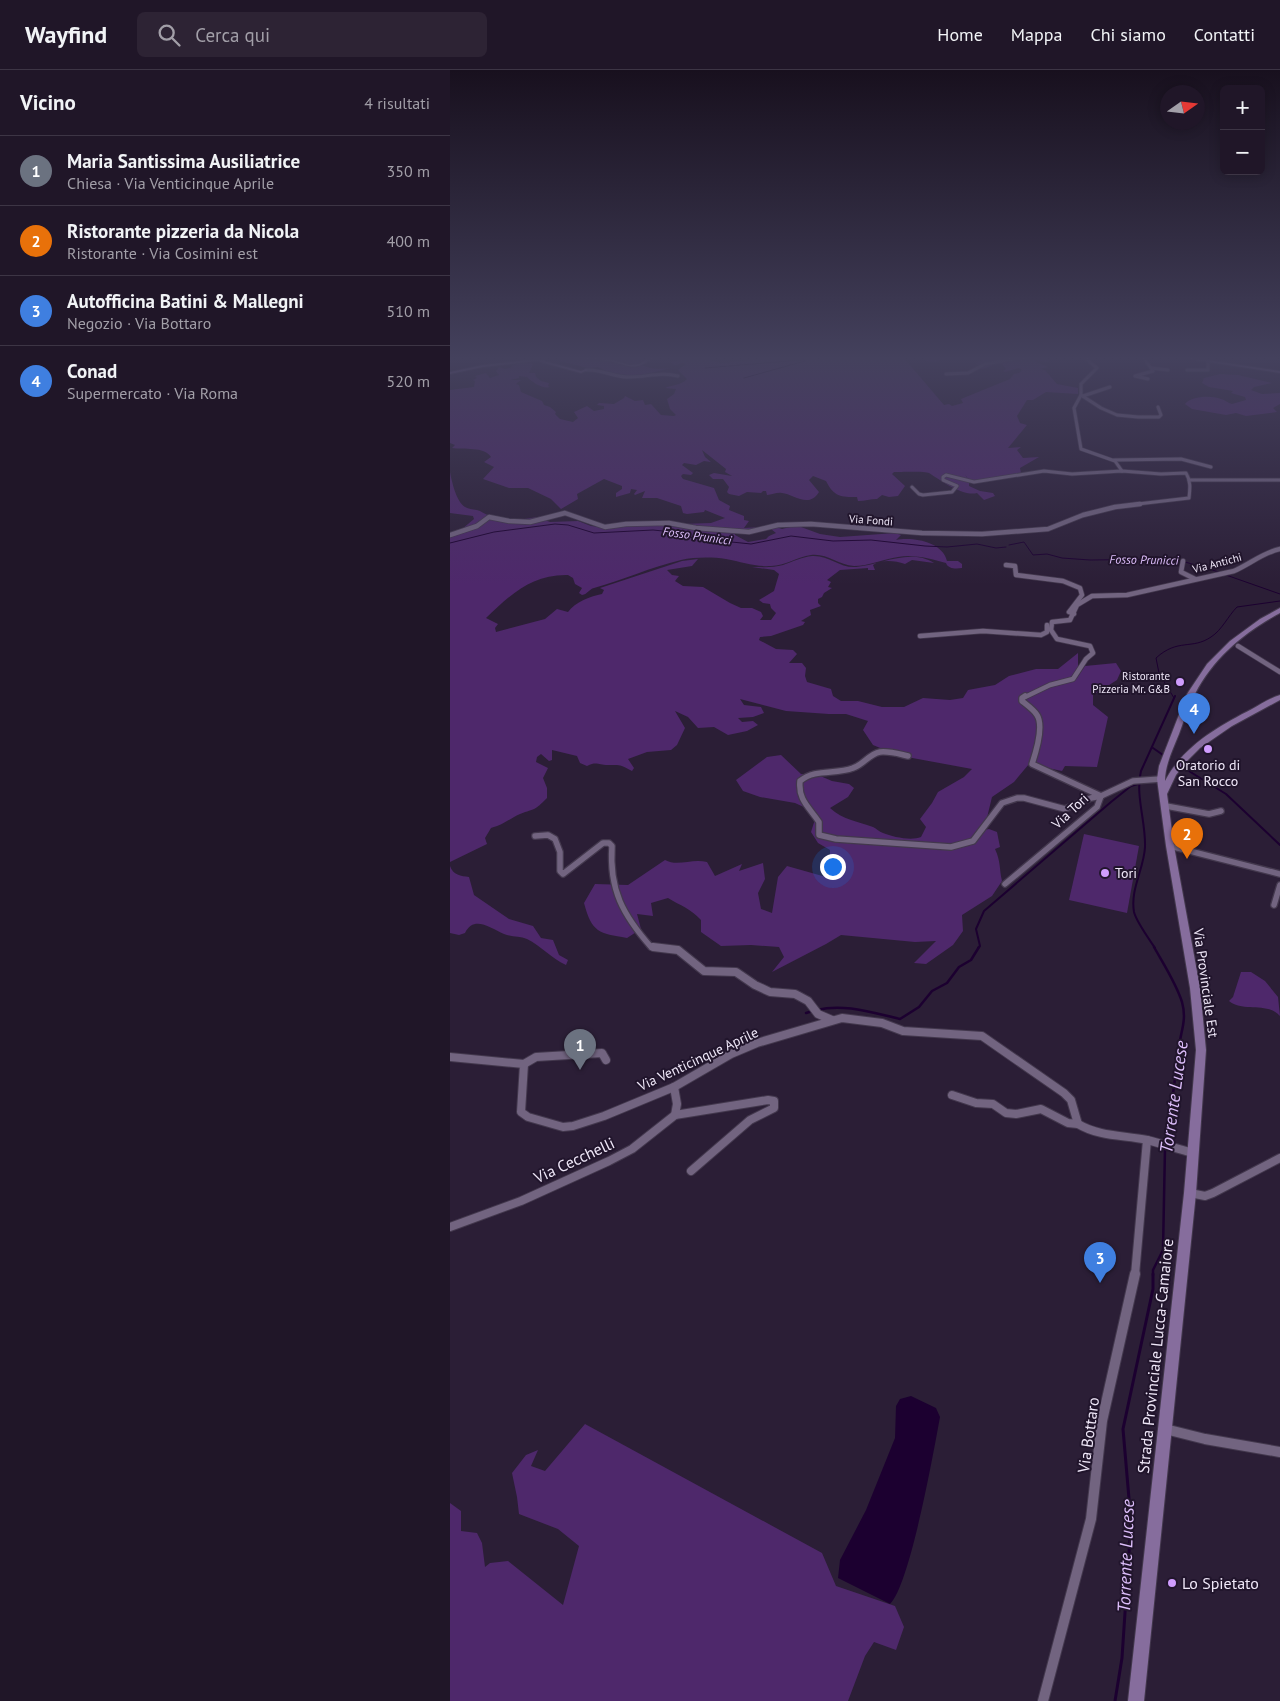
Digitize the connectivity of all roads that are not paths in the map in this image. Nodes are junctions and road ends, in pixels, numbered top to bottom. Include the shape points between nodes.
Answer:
1 (1078, 433) edge
2 (1113, 459) junction
3 (1211, 467) dead end
4 (1122, 471) junction
5 (1189, 480) junction
6 (1280, 480) edge
7 (912, 487) dead end
8 (450, 535) edge
9 (1280, 549) edge
10 (1183, 561) dead end
11 (1006, 565) dead end
12 (1195, 579) junction
13 (1280, 610) edge
14 (1074, 614) junction
15 (1051, 624) junction
16 (920, 636) dead end
17 (1238, 646) dead end
18 (1280, 672) edge
19 (1280, 697) edge
20 (908, 756) dead end
21 (1167, 757) junction
22 (1163, 768) junction
23 (1176, 768) junction
24 (1161, 779) junction
25 (1164, 792) junction
26 (1102, 796) junction
27 (1166, 806) junction
28 (1221, 811) dead end
29 (536, 836) dead end
30 (1170, 846) junction
31 (1280, 874) edge
32 (1005, 884) dead end
33 (1280, 884) edge
34 (1274, 904) dead end
35 (832, 1020) junction
36 (450, 1058) edge
37 (606, 1060) dead end
38 (524, 1064) junction
39 (674, 1087) junction
40 (952, 1095) dead end
41 (675, 1115) junction
42 (1078, 1124) junction
43 (1150, 1141) junction
44 (1193, 1152) junction
45 (1280, 1158) edge
46 (691, 1171) dead end
47 (1190, 1193) junction
48 (450, 1227) edge
49 (1165, 1429) junction
50 (1280, 1452) edge
51 (1042, 1701) edge
52 (1136, 1701) edge

1 - 2 street via 1081,449
2 - 3 street via 1181,459
2 - 4 street
4 - 5 street via 1185,473
4 - 7 street via 1044,472 974,482 946,475 944,480 957,486 952,492 936,495 919,494
5 - 6 street
5 - 8 street, Via Fondi via 1188,498 1115,507 1083,515 1059,526 1017,532 922,533 804,524 778,525 749,532 669,523 605,527 565,513 530,522 489,518 477,526
9 - 12 street, Via Antichi via 1270,551 1243,568
10 - 12 street via 1181,572
11 - 14 street via 1015,566 1016,575 1063,581 1080,588 1082,596 1069,612
12 - 14 street, Via Antichi via 1127,595 1092,596 1078,606
13 - 21 main road, Via Provinciale Est via 1232,642 1209,665 1191,694
14 - 15 street, Via Antichi via 1071,621 1054,621
15 - 16 street via 1041,635 984,631
15 - 26 street via 1057,639 1090,646 1093,653 1073,679 1022,698 1022,702 1039,719 1038,746 1032,764
17 - 18 street
19 - 23 main road via 1215,732
20 - 26 street via 878,752 853,769 804,777 800,781 799,792 806,808 819,822 819,835 951,847 973,841 1002,803 1024,798 1063,809
21 - 22 main road, Via Provinciale Est
21 - 23 main road
22 - 23 main road
22 - 24 main road, Via Provinciale Est
23 - 24 main road
23 - 25 main road
24 - 25 main road, Via Provinciale Est
24 - 26 street, Via Tori via 1133,781
25 - 27 main road, Via Provinciale Est
26 - 32 street, Via Tori via 1096,807
27 - 28 street via 1209,814
27 - 30 main road, Via Provinciale Est
29 - 35 street via 555,838 563,874 603,843 609,843 612,846 612,883 628,920 651,947 678,950 704,970 736,972 770,992 795,994 808,1001 818,1014
30 - 31 street
30 - 44 main road, Via Provinciale Est via 1199,1020
33 - 34 street
35 - 39 street, Via Venticinque Aprile via 740,1051
35 - 42 street, Via Venticinque Aprile via 842,1018 882,1023 929,1034 982,1036 1064,1093 1071,1100
36 - 38 street
37 - 38 street via 602,1053 580,1054 536,1057
38 - 39 street, Via Venticinque Aprile via 521,1112 563,1127 604,1116
39 - 41 street
40 - 42 street via 976,1103 993,1104 1006,1113 1041,1109 1068,1123
41 - 46 street via 774,1101 774,1108 757,1114 742,1125
41 - 48 street, Via Cecchelli via 632,1150 609,1162
42 - 43 street via 1095,1132
43 - 44 street
43 - 51 street, Via Bottaro via 1134,1283 1102,1421 1091,1518
44 - 47 main road, Via Provinciale Est
45 - 47 street via 1213,1193 1205,1196
47 - 49 main road, Strada Provinciale Lucca-Camaiore
49 - 50 street
49 - 52 main road, Strada Provinciale Lucca-Camaiore

